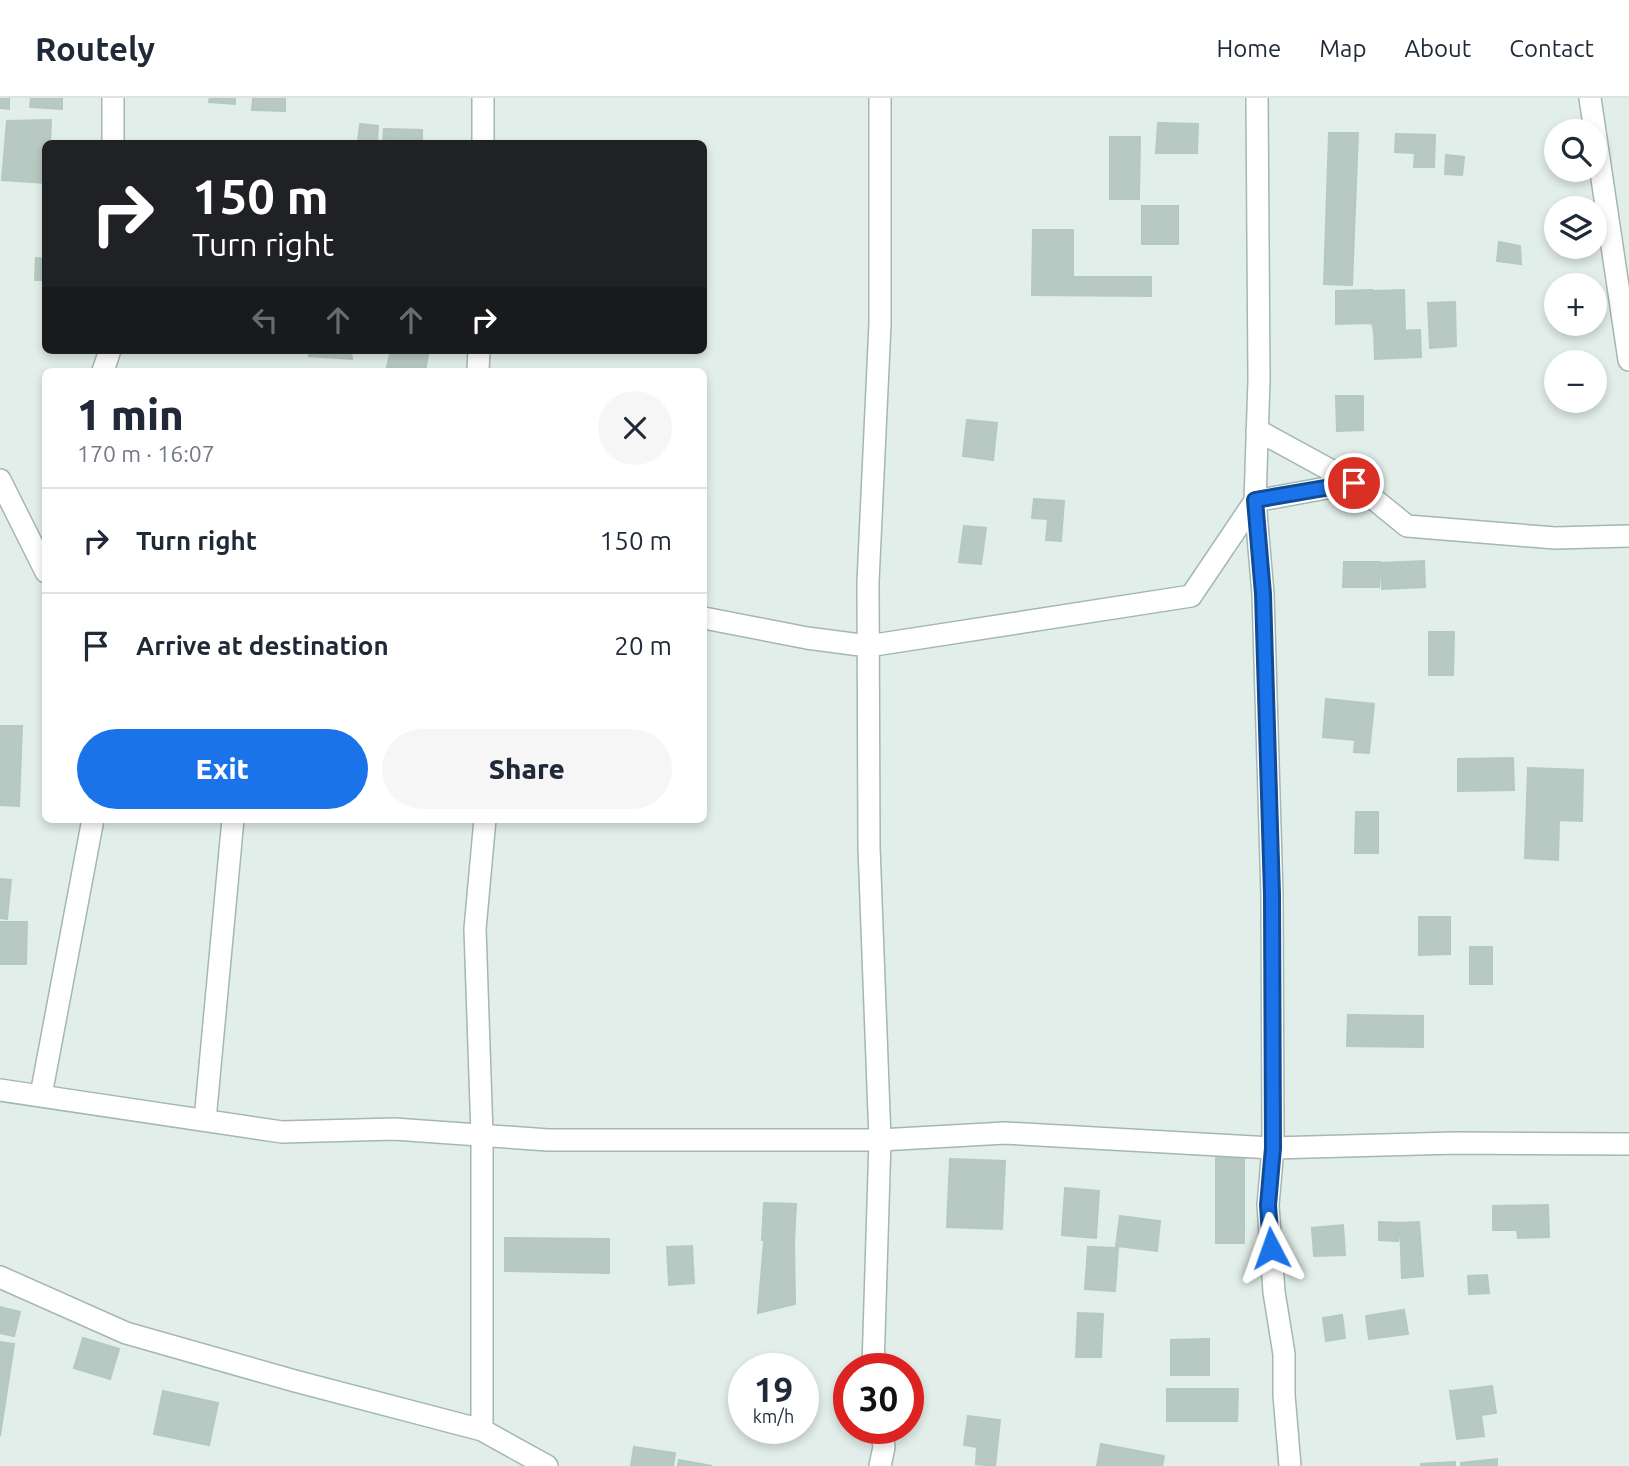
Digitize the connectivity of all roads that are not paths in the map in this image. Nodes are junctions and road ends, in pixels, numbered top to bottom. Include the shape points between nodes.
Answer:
1 (113, 98) edge
2 (482, 98) edge
3 (880, 98) edge
4 (1257, 98) edge
5 (1590, 98) edge
6 (113, 140) edge
7 (483, 140) edge
8 (1629, 360) edge
9 (1257, 430) junction
10 (0, 480) edge
11 (1354, 483) junction
12 (1255, 500) junction
13 (1629, 536) edge
14 (42, 564) edge
15 (707, 619) edge
16 (868, 646) junction
17 (92, 823) edge
18 (233, 823) edge
19 (485, 823) edge
20 (0, 1090) edge
21 (41, 1096) junction
22 (205, 1120) junction
23 (482, 1135) junction
24 (880, 1140) junction
25 (1629, 1144) edge
26 (1273, 1148) junction
27 (0, 1277) edge
28 (873, 1353) edge
29 (482, 1430) junction
30 (884, 1444) edge
31 (547, 1466) edge
32 (880, 1466) edge
33 (1290, 1466) edge

1 - 6 street
2 - 7 street
3 - 16 street via 880,324
4 - 9 street
5 - 8 street
9 - 11 street
9 - 12 street
10 - 14 street
11 - 12 street
11 - 13 street via 1407,526 1555,538
12 - 16 street via 1191,596
12 - 26 street via 1263,594 1272,895
15 - 16 street
16 - 24 street via 869,847
17 - 21 street
18 - 22 street
19 - 23 street via 475,929
20 - 21 street
21 - 22 street
22 - 23 street via 282,1132 394,1129
23 - 24 street via 548,1140
23 - 29 street
24 - 26 street via 1005,1133
24 - 28 street
25 - 26 street
26 - 33 street via 1268,1205
27 - 29 street via 126,1333
29 - 31 street
30 - 32 street

